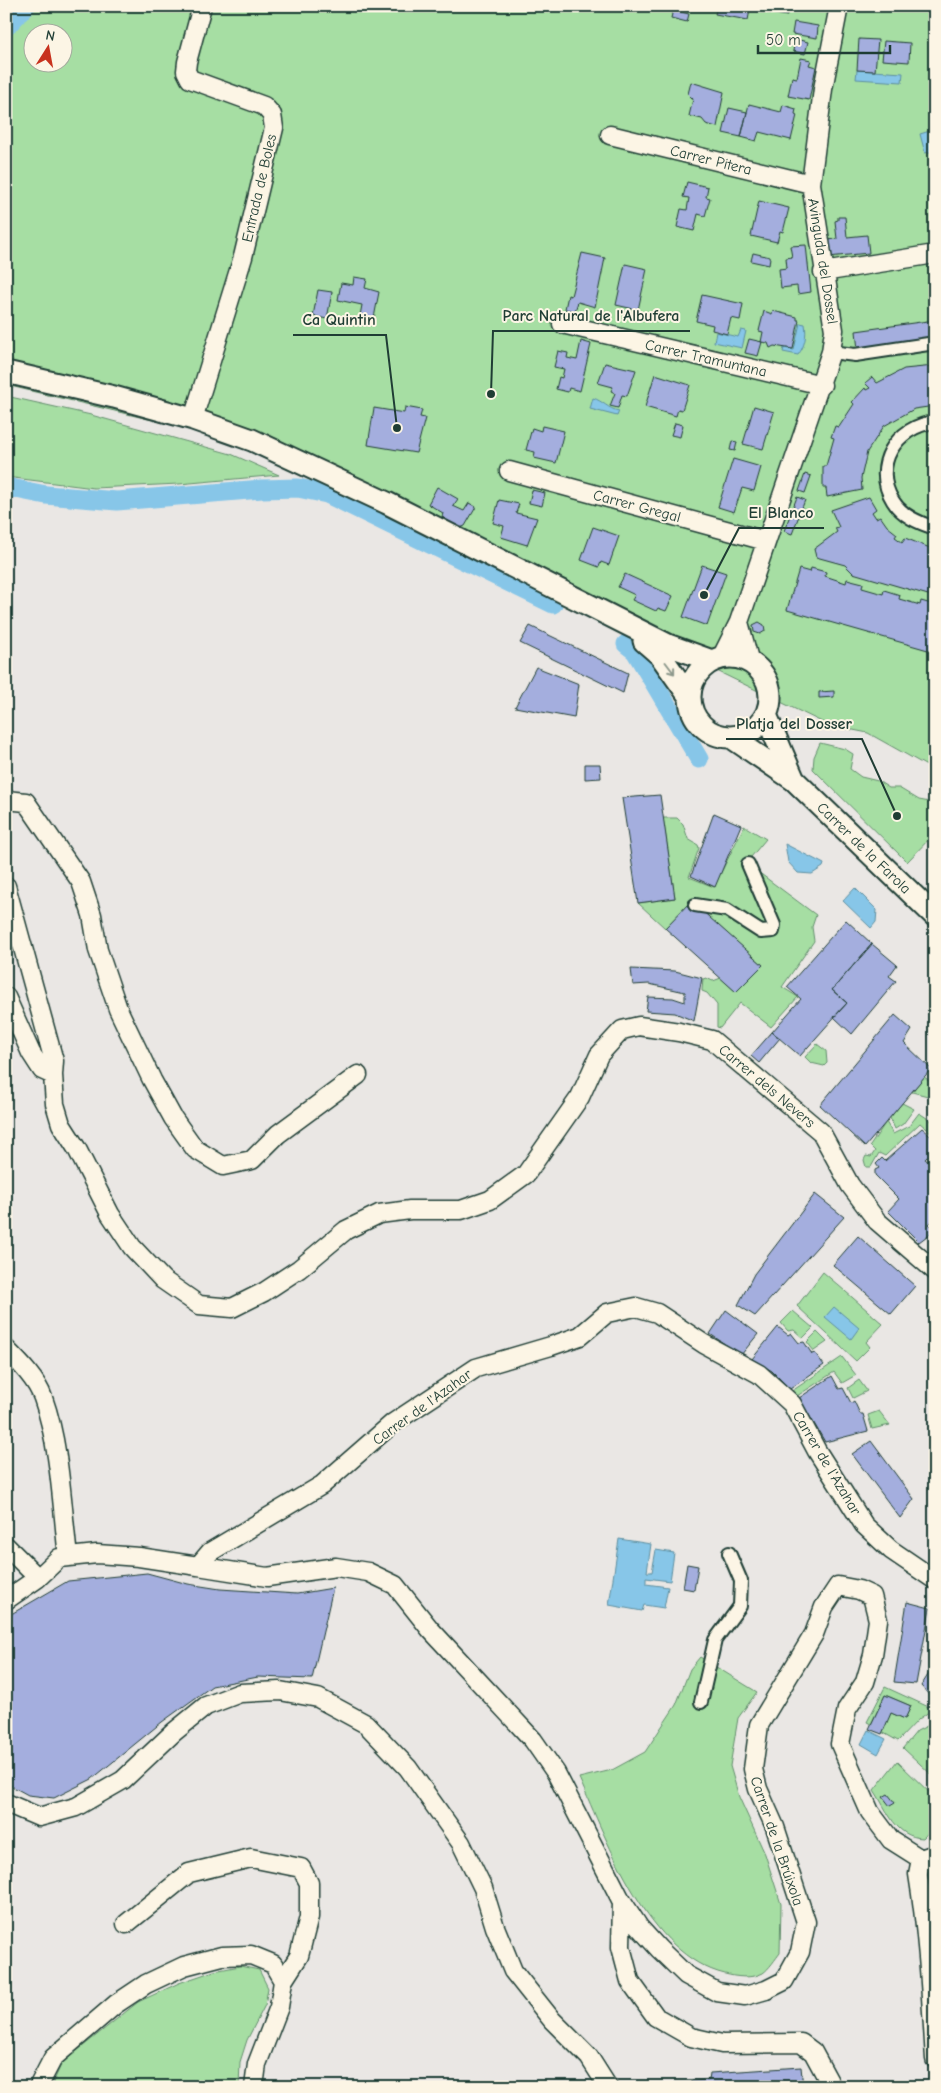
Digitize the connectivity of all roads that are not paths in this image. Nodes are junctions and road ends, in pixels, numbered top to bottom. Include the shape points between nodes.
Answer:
1 (202, 6) edge
2 (838, 6) edge
3 (610, 135) dead end
4 (811, 184) junction
5 (935, 254) edge
6 (823, 272) junction
7 (562, 324) dead end
8 (935, 343) edge
9 (831, 352) junction
10 (6, 372) edge
11 (822, 385) junction
12 (193, 418) junction
13 (935, 422) edge
14 (509, 471) dead end
15 (935, 528) edge
16 (766, 540) junction
17 (623, 622) junction
18 (739, 622) junction
19 (716, 660) junction
20 (750, 663) junction
21 (690, 696) junction
22 (766, 715) junction
23 (731, 737) junction
24 (794, 780) junction
25 (6, 800) edge
26 (748, 864) dead end
27 (6, 886) edge
28 (695, 905) dead end
29 (935, 916) edge
30 (6, 997) edge
31 (52, 1075) junction
32 (358, 1075) dead end
33 (935, 1271) edge
34 (6, 1348) edge
35 (6, 1546) edge
36 (729, 1553) dead end
37 (64, 1558) junction
38 (198, 1566) junction
39 (38, 1578) junction
40 (935, 1580) edge
41 (6, 1600) edge
42 (702, 1702) dead end
43 (6, 1803) edge
44 (928, 1856) edge
45 (622, 1901) junction
46 (126, 1924) dead end
47 (283, 1981) junction
48 (935, 2059) edge
49 (38, 2087) edge
50 (254, 2087) edge
51 (608, 2087) edge
52 (832, 2087) edge

1 - 12 street, Entrada de Boles via 187,62 186,71 190,79 264,106 272,115 274,128 243,257
2 - 4 street, Avinguda del Dossel
3 - 4 street, Carrer Pitera
4 - 6 street, Avinguda del Dossel
5 - 6 street
6 - 9 street, Avinguda del Dossel via 834,330
7 - 11 street, Carrer Tramuntana
8 - 9 street via 855,355
9 - 11 street, Avinguda del Dossel
10 - 12 street
11 - 16 street, Avinguda del Dossel
12 - 17 street via 305,463
13 - 15 street via 913,427 897,438 888,452 886,466 887,486 893,501 907,516
14 - 16 street, Carrer Gregal
16 - 18 street, Avinguda del Dossel
17 - 19 street via 668,645
17 -> 21 street via 660,655
18 - 19 street, Avinguda del Dossel
18 - 20 street
19 - 20 street via 736,658
19 - 21 street via 696,674
20 - 22 street via 760,670 768,686 770,703
21 - 23 street via 691,710 698,721 707,730
22 - 23 street via 752,731
22 - 24 street
23 - 24 street
24 - 29 street, Carrer de la Farola
25 - 32 street via 26,802 81,882 92,915 98,950 118,1009 152,1080 195,1149 223,1166 252,1160 278,1134
26 - 28 street via 774,925 773,931 761,932 727,910
27 - 31 street via 54,1061
30 - 31 street via 42,1070
31 - 33 street, Carrer dels Nevers via 60,1124 77,1149 110,1214 132,1247 163,1280 199,1305 232,1308 264,1292 299,1269 346,1230 379,1214 461,1210 490,1200 526,1174 580,1097 599,1055 622,1030 639,1026 712,1040 821,1132 850,1185 877,1221
34 - 37 street via 43,1396 57,1459
35 - 39 street
36 - 42 street via 741,1581 740,1606 715,1640
37 - 38 street via 97,1554
37 - 39 street
38 - 40 street, Carrer de l'Azahar via 210,1552 322,1486 393,1423 476,1368 580,1336 607,1313 636,1307 657,1313 759,1374 779,1392 792,1404 817,1451 864,1525 891,1550
38 - 45 street, Carrer de la Brúixola via 267,1577 336,1567 368,1572 395,1584 430,1629 533,1740 556,1773
39 - 41 street
43 - 51 street via 39,1818 76,1807 124,1780 206,1706 240,1693 280,1691 318,1698 366,1724 413,1775 461,1844 483,1888 513,1971 552,2020 589,2057
44 - 45 street, Carrer de la Brúixola via 891,1840 870,1812 840,1744 847,1708 865,1682 878,1620 872,1596 838,1586 824,1607 814,1634 759,1725 754,1747 753,1769 758,1789 775,1827 806,1922 800,1952 784,1981 745,1996 717,1992 686,1975 639,1927
44 - 48 street via 918,1874 931,1968
45 - 52 street via 621,1947 630,1981 656,2017 691,2037 722,2044 801,2044 813,2052
46 - 47 street via 189,1873 251,1858 301,1868 309,1883 309,1918 299,1956
47 - 49 street via 273,1964 251,1955 222,1956 184,1966 146,1984 116,2004 53,2058
47 - 50 street via 279,2007 256,2064

